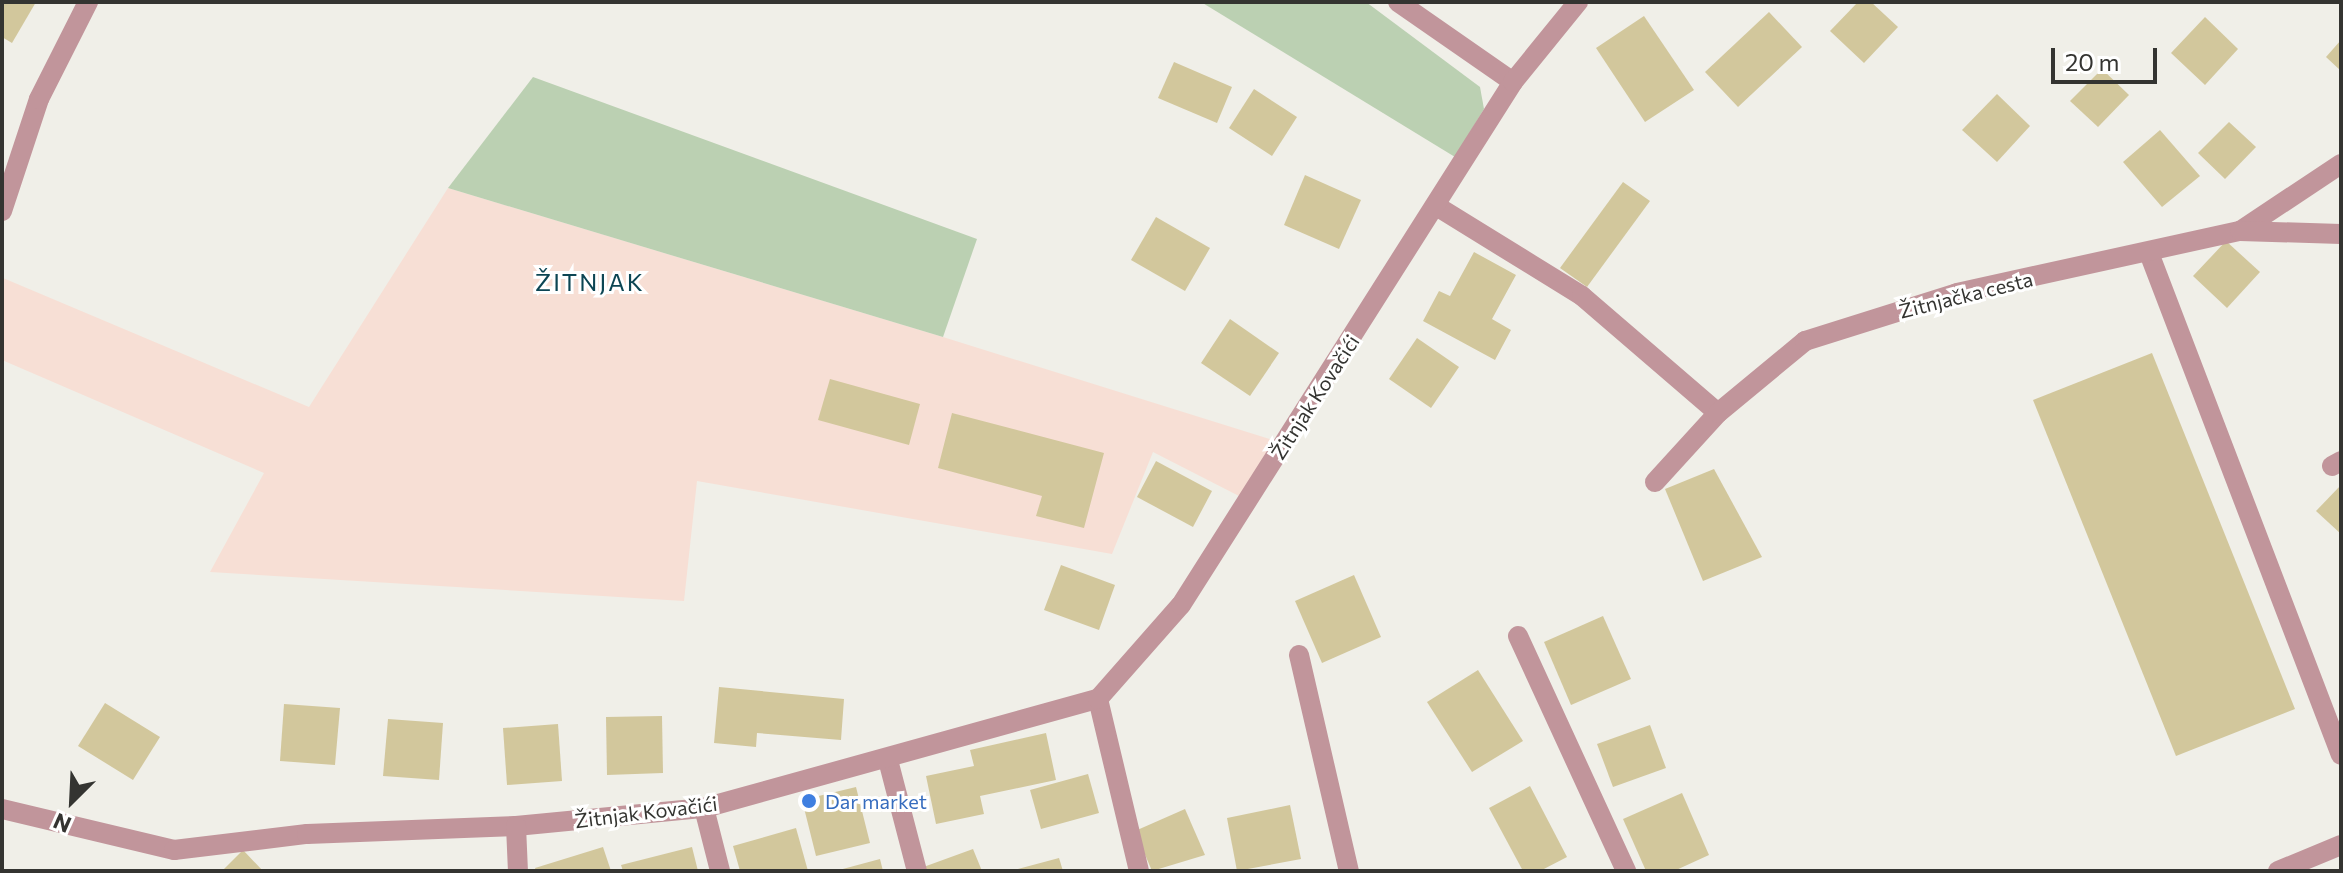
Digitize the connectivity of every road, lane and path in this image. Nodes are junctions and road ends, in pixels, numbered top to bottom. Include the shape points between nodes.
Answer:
1 (88, 2) edge
2 (1398, 2) edge
3 (1578, 2) edge
4 (1513, 82) junction
5 (2341, 164) edge
6 (1438, 207) junction
7 (2, 211) edge
8 (2240, 231) junction
9 (2341, 234) edge
10 (2149, 253) junction
11 (1718, 413) junction
12 (1655, 482) dead end
13 (1518, 636) dead end
14 (1299, 655) dead end
15 (1098, 699) junction
16 (2341, 755) edge
17 (888, 760) junction
18 (704, 808) junction
19 (2, 809) edge
20 (516, 826) junction
21 (2341, 845) edge
22 (518, 871) edge
23 (720, 871) edge
24 (917, 871) edge
25 (1139, 871) edge
26 (1349, 871) edge
27 (1626, 871) edge
28 (2278, 871) edge

1 - 7 street via 39,99
2 - 4 street
3 - 4 street, Žitnjak Kovačići
4 - 6 street, Žitnjak Kovačići
5 - 8 street, Žitnjačka cesta
6 - 11 street via 1582,296
6 - 15 street, Žitnjak Kovačići via 1181,605
8 - 9 street, Žitnjačka cesta
8 - 10 street, Žitnjačka cesta
10 - 11 street, Žitnjačka cesta via 1957,293 1805,341
10 - 16 street
11 - 12 street, Žitnjačka cesta
13 - 27 street
14 - 26 street
15 - 17 street, Žitnjak Kovačići
15 - 25 street
17 - 18 street, Žitnjak Kovačići
17 - 24 street
18 - 20 street, Žitnjak Kovačići
18 - 23 street
19 - 20 street, Žitnjak Kovačići via 174,850 371,829
20 - 22 street
21 - 28 street

